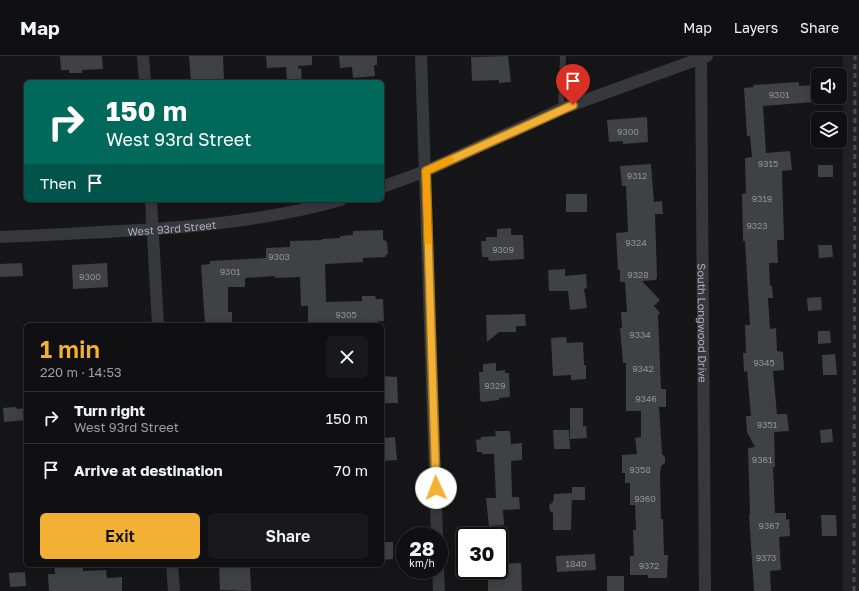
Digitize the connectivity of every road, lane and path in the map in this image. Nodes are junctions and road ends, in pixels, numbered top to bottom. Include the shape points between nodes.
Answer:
1 (143, 56) edge
2 (421, 56) edge
3 (563, 56) edge
4 (703, 57) edge
5 (144, 80) edge
6 (561, 109) junction
7 (426, 171) junction
8 (384, 186) edge
9 (151, 202) edge
10 (334, 202) edge
11 (152, 230) junction
12 (0, 237) edge
13 (158, 323) edge
14 (437, 527) edge
15 (172, 567) edge
16 (438, 579) edge
17 (174, 591) edge
18 (439, 591) edge
19 (705, 591) edge

1 - 5 street
2 - 7 street
3 - 6 lane
4 - 6 street
4 - 19 street, South Longwood Drive
6 - 7 street
7 - 8 street
7 - 14 street
9 - 11 street
10 - 11 street, West 93rd Street via 259,218
11 - 12 street, West 93rd Street
11 - 13 street
15 - 17 street
16 - 18 street

